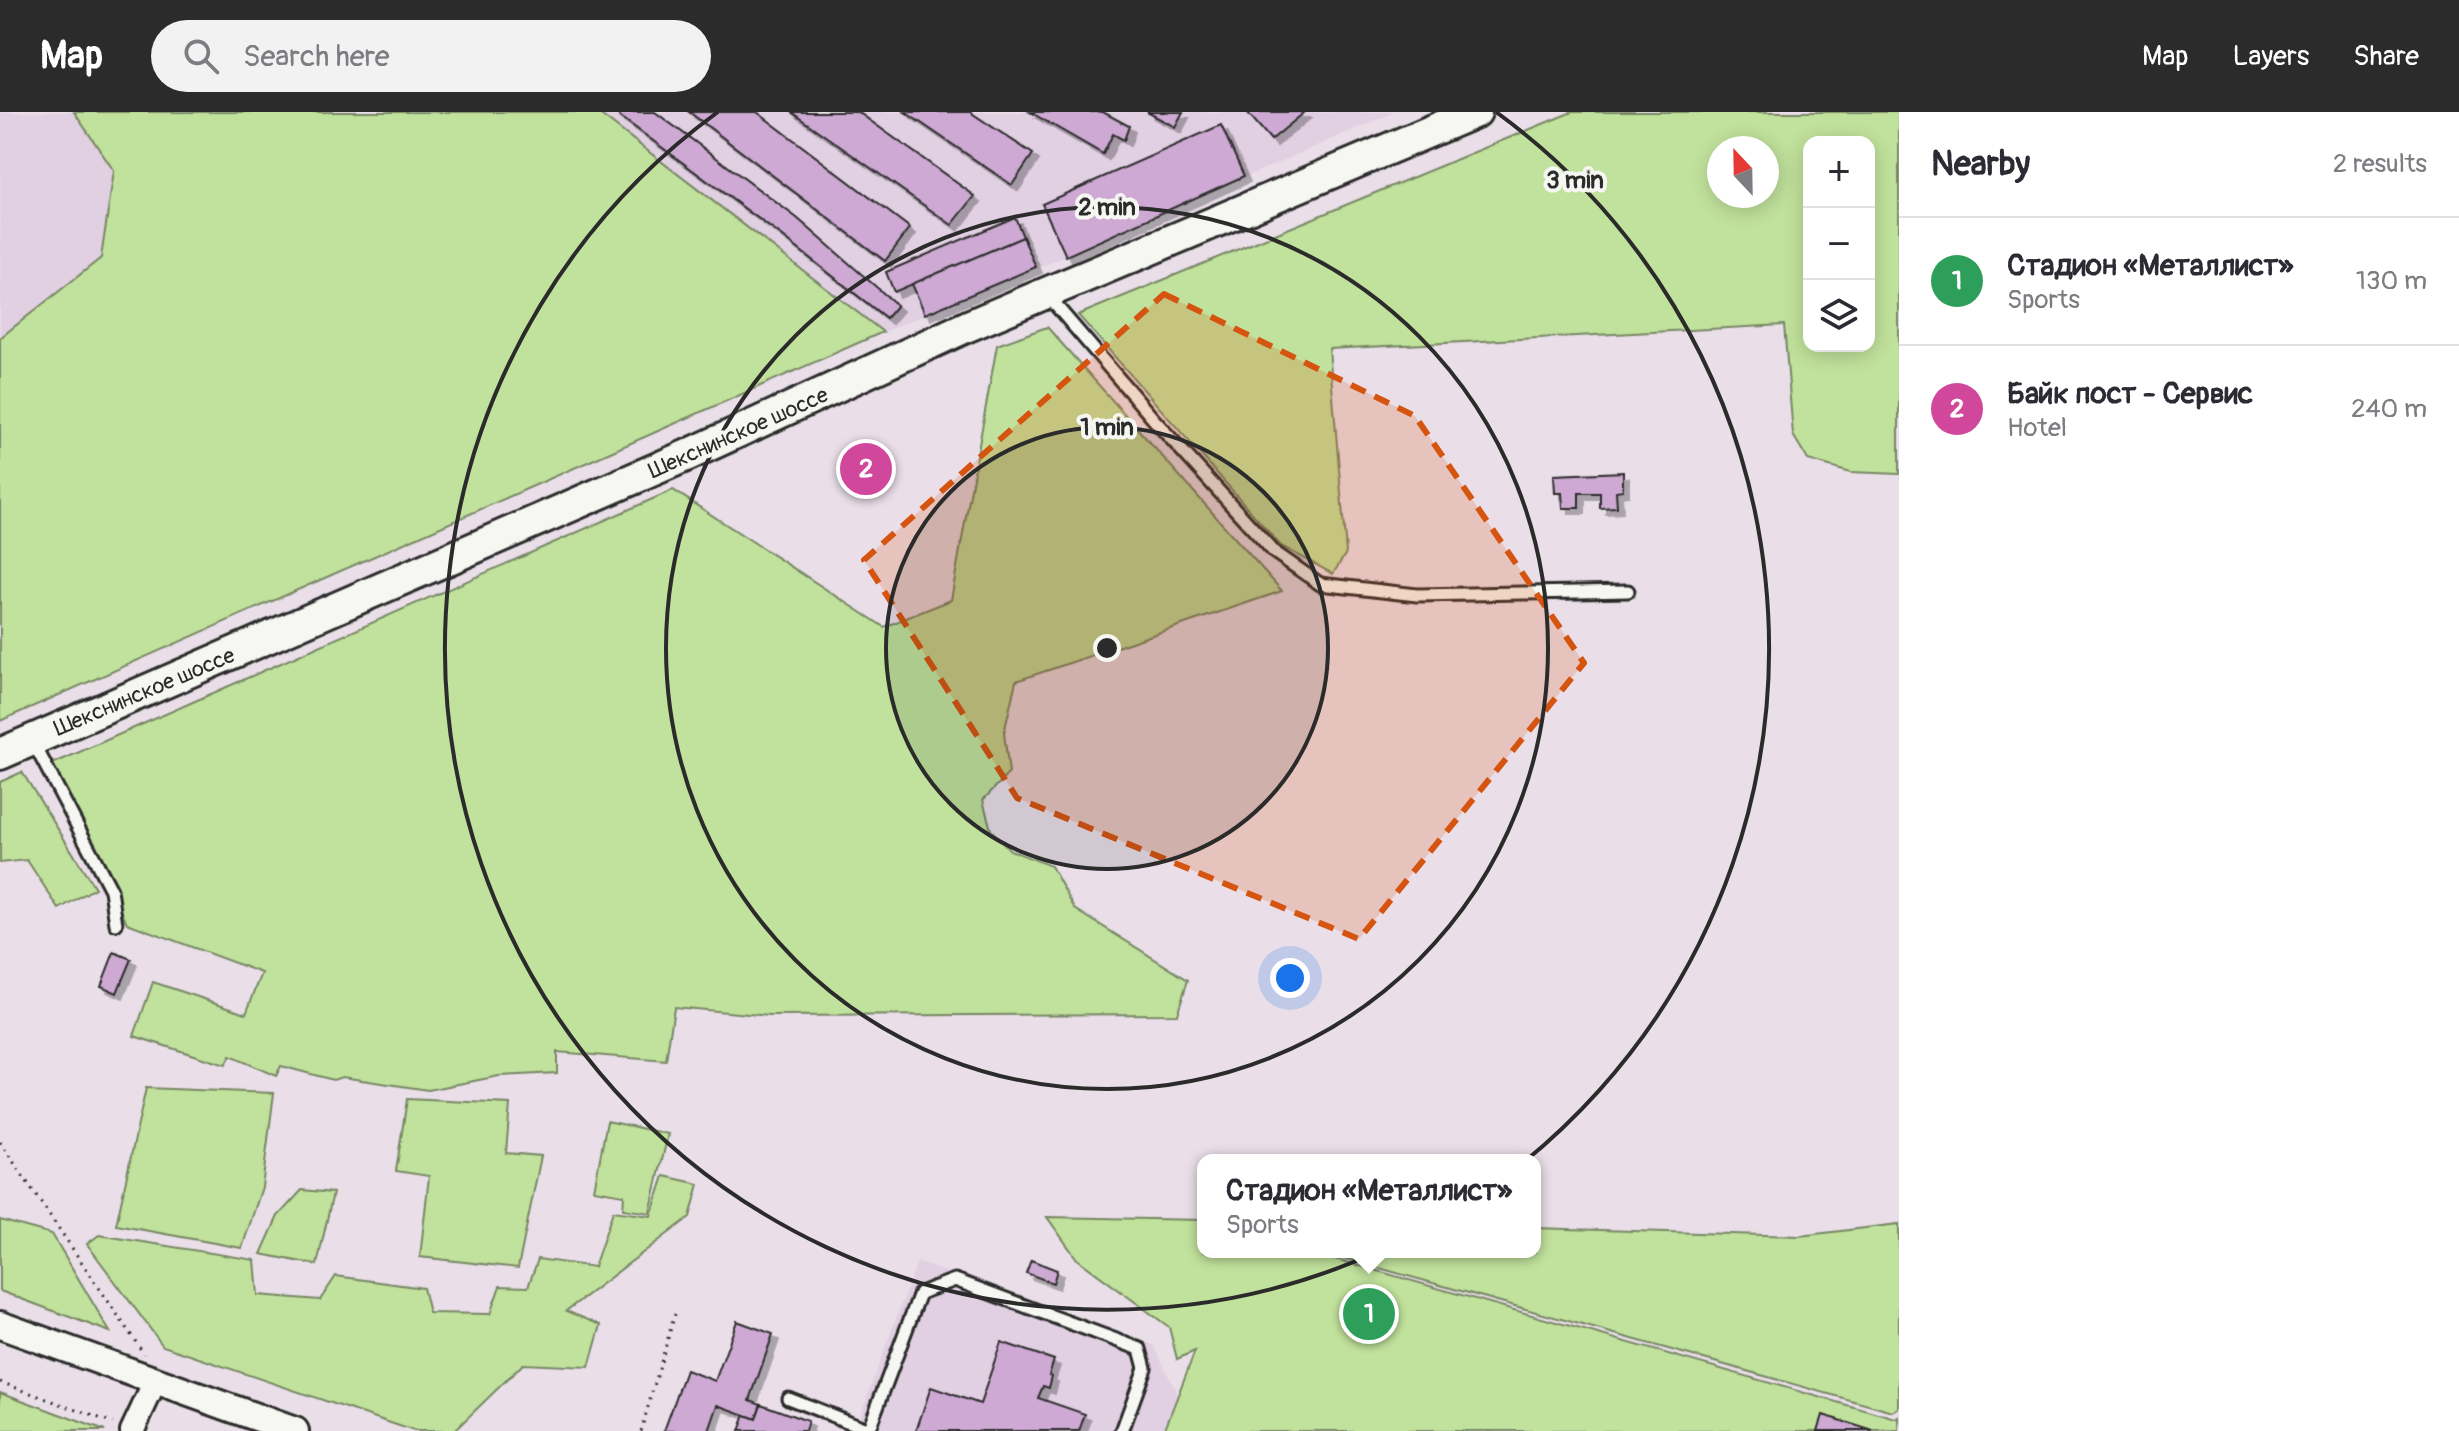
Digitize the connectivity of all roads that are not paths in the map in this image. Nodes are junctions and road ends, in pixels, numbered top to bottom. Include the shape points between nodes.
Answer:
1 (1476, 112) edge
2 (1046, 293) junction
3 (1628, 591) dead end
4 (32, 740) junction
5 (0, 754) edge
6 (116, 924) dead end
7 (0, 1325) edge
8 (156, 1380) junction
9 (788, 1398) dead end
10 (869, 1430) edge
11 (132, 1431) edge
12 (295, 1431) edge
13 (1122, 1431) edge

1 - 2 main road, Шекснинское шоссе
2 - 3 lane via 1274,552 1320,584 1417,595
2 - 4 main road, Шекснинское шоссе
4 - 5 main road, Шекснинское шоссе
4 - 6 lane via 111,890
7 - 8 street
8 - 11 street
8 - 12 street
9 - 10 lane
10 - 13 lane via 920,1293 955,1280 1140,1349 1145,1368

